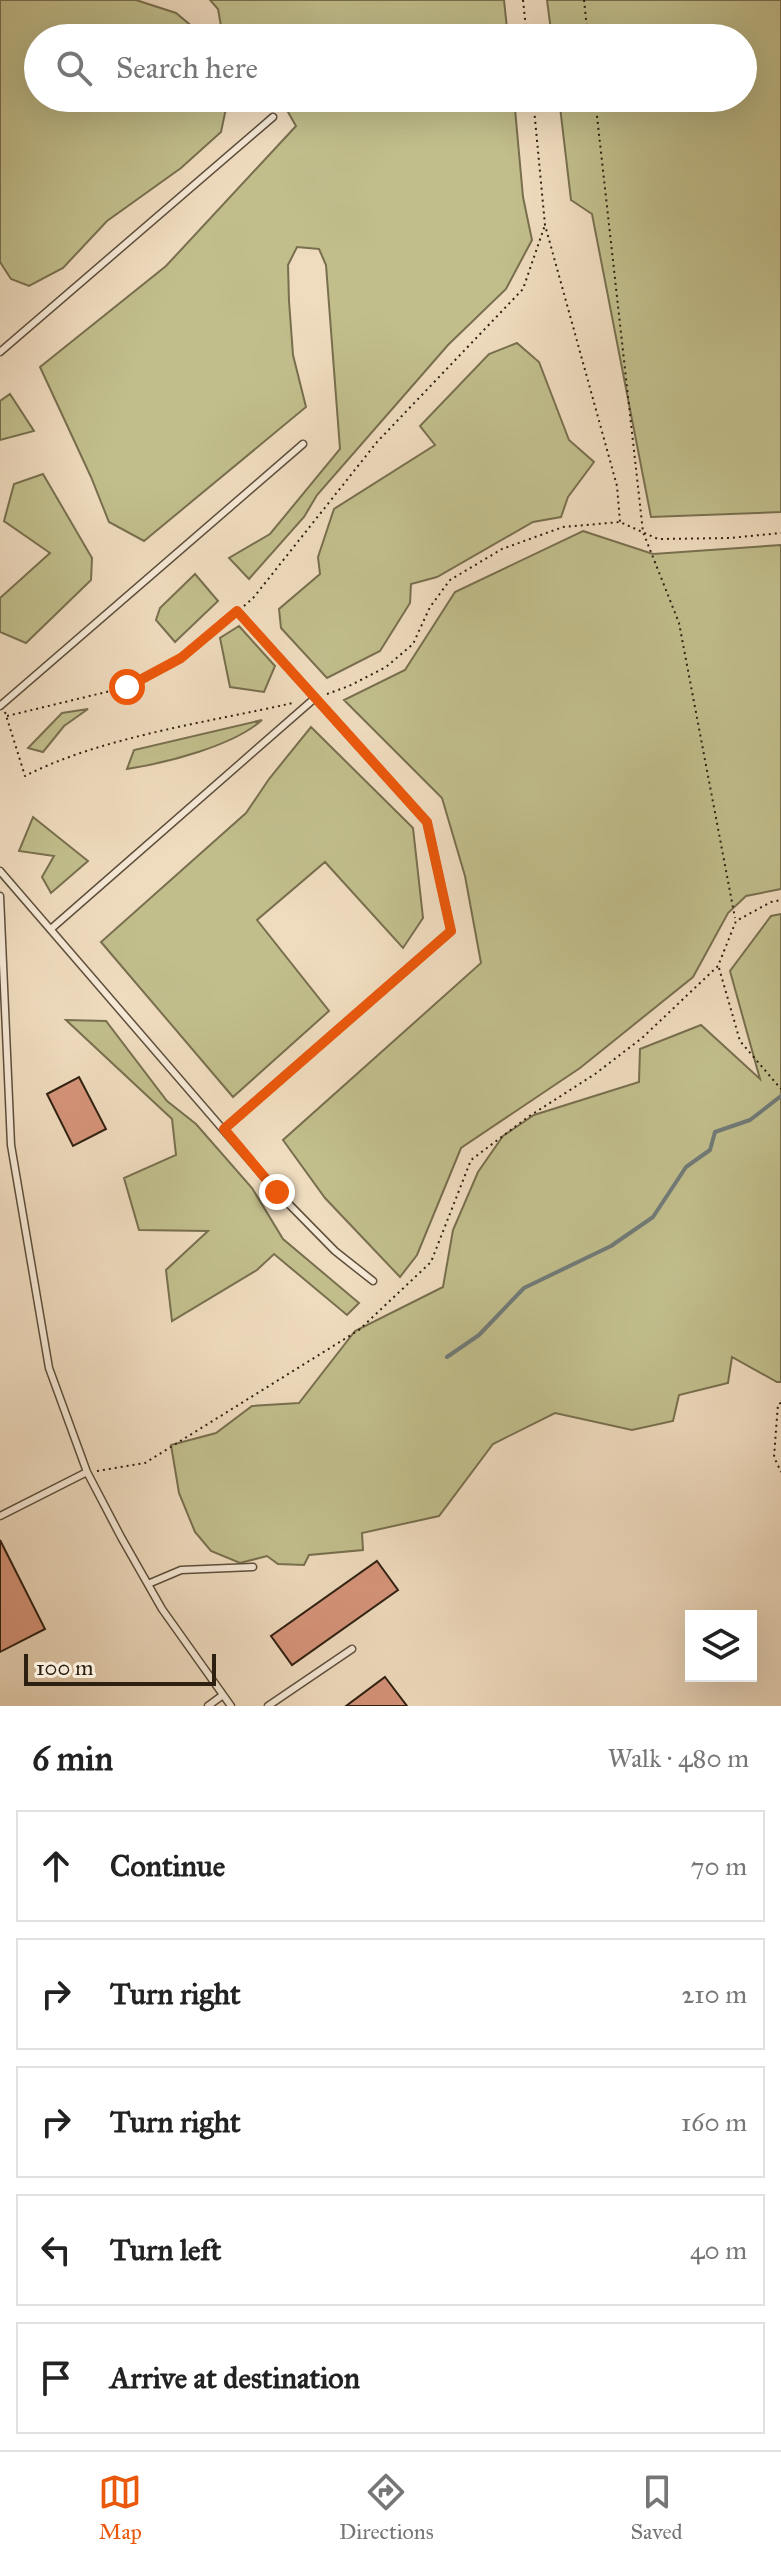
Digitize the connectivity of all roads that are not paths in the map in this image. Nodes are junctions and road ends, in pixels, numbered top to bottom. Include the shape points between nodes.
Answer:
1 (273, 117) dead end
2 (0, 352) edge
3 (303, 444) dead end
4 (237, 611) road end
5 (315, 698) junction
6 (0, 704) edge
7 (0, 871) edge
8 (0, 896) edge
9 (52, 928) junction
10 (224, 1129) junction
11 (11, 1145) junction
12 (0, 1147) edge
13 (373, 1281) dead end
14 (87, 1472) junction
15 (0, 1516) edge
16 (253, 1567) dead end
17 (148, 1584) junction
18 (352, 1649) dead end
19 (223, 1695) junction
20 (208, 1706) edge
21 (231, 1706) edge
22 (268, 1706) edge

1 - 2 lane
3 - 6 lane
4 - 5 lane
5 - 9 lane
5 - 10 lane via 427,822 451,931
7 - 9 lane
8 - 11 lane
9 - 10 lane
10 - 13 lane via 277,1192
11 - 12 lane
11 - 14 lane via 49,1368
14 - 15 lane
14 - 17 lane
16 - 17 lane via 181,1570
17 - 19 lane
18 - 22 lane
19 - 20 lane
19 - 21 lane

